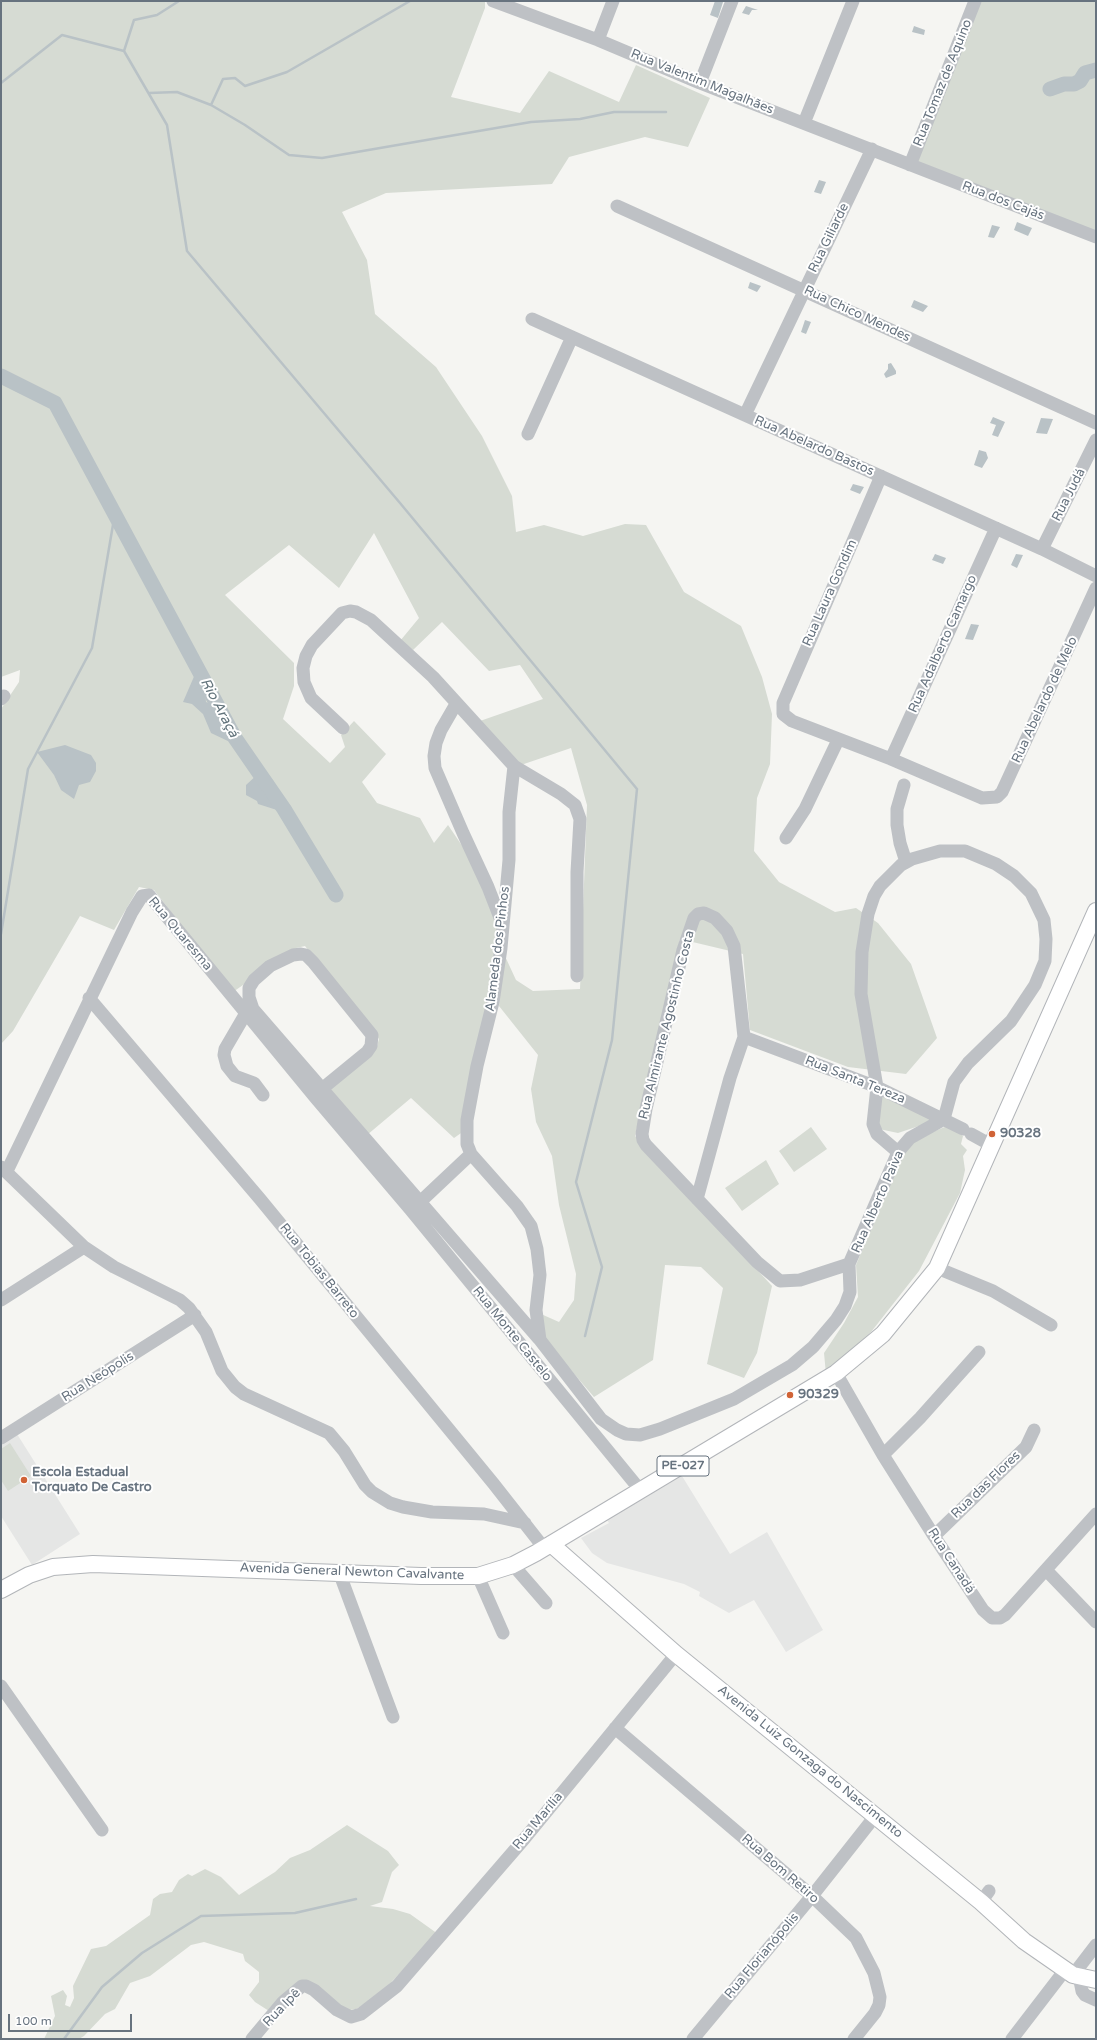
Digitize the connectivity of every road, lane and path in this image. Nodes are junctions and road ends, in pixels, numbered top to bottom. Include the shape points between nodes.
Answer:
1 (492, 1) edge
2 (614, 1) edge
3 (732, 1) edge
4 (853, 1) edge
5 (975, 1) edge
6 (598, 40) junction
7 (700, 83) junction
8 (804, 122) junction
9 (872, 149) junction
10 (910, 164) junction
11 (617, 206) dead end
12 (1096, 237) edge
13 (804, 289) junction
14 (532, 319) dead end
15 (572, 337) junction
16 (746, 415) junction
17 (1096, 423) edge
18 (528, 434) dead end
19 (1096, 440) edge
20 (881, 476) junction
21 (996, 528) junction
22 (1042, 549) junction
23 (1096, 576) edge
24 (1096, 588) edge
25 (456, 704) junction
26 (343, 728) dead end
27 (838, 740) junction
28 (891, 759) junction
29 (514, 766) junction
30 (904, 785) dead end
31 (786, 838) dead end
32 (906, 862) junction
33 (1096, 911) edge
34 (503, 927) junction
35 (577, 976) dead end
36 (89, 998) junction
37 (246, 1013) junction
38 (744, 1037) junction
39 (877, 1087) junction
40 (323, 1088) junction
41 (263, 1095) dead end
42 (944, 1119) junction
43 (990, 1145) junction
44 (898, 1152) junction
45 (471, 1154) junction
46 (4, 1169) edge
47 (383, 1177) joint
48 (697, 1199) junction
49 (420, 1202) junction
50 (84, 1247) junction
51 (850, 1264) junction
52 (937, 1268) junction
53 (1, 1300) edge
54 (195, 1315) junction
55 (1051, 1325) dead end
56 (540, 1340) junction
57 (979, 1352) dead end
58 (836, 1373) junction
59 (1034, 1430) dead end
60 (1, 1438) edge
61 (883, 1455) junction
62 (641, 1491) junction
63 (1096, 1514) edge
64 (525, 1523) junction
65 (934, 1536) junction
66 (547, 1546) junction
67 (513, 1565) junction
68 (1046, 1570) junction
69 (339, 1572) junction
70 (478, 1576) junction
71 (1, 1590) edge
72 (546, 1603) dead end
73 (1096, 1622) edge
74 (503, 1633) dead end
75 (676, 1654) junction
76 (1, 1686) edge
77 (393, 1717) dead end
78 (615, 1728) junction
79 (876, 1816) junction
80 (102, 1830) dead end
81 (812, 1896) junction
82 (1096, 1945) edge
83 (1072, 1974) junction
84 (1096, 1980) edge
85 (314, 1990) joint
86 (1096, 2000) edge
87 (252, 2039) edge
88 (692, 2039) edge
89 (854, 2039) edge
90 (1012, 2039) edge

1 - 6 street, Rua Valentim Magalhães
2 - 6 street
3 - 7 street
4 - 8 street
5 - 10 street, Rua Tomaz de Aquino
6 - 7 street, Rua Valentim Magalhães
7 - 8 street, Rua Valentim Magalhães
8 - 9 street, Rua Valentim Magalhães
9 - 10 street, Rua Valentim Magalhães
9 - 13 street, Rua Giliarde
10 - 12 street, Rua dos Cajás
11 - 13 street, Rua Chico Mendes
13 - 16 street, Rua Giliarde
13 - 17 street, Rua Chico Mendes
14 - 15 street, Rua Abelardo Bastos
15 - 16 street, Rua Abelardo Bastos
15 - 18 street
16 - 20 street, Rua Abelardo Bastos
19 - 22 street, Rua Judá
20 - 21 street, Rua Abelardo Bastos
20 - 27 street, Rua Laura Gondim via 811,634 781,711 792,721
21 - 22 street, Rua Abelardo Bastos
21 - 28 street, Rua Adalberto Camargo
22 - 23 street, Rua Abelardo Bastos
24 - 28 street, Rua Abelardo de Melo via 1002,792 997,796 982,798
25 - 26 street via 434,677 371,620 350,611 342,613 312,645 303,668 304,682 310,698
25 - 29 street
25 - 34 street via 440,730 434,756 436,768
27 - 28 street
27 - 31 street via 805,809
29 - 34 street, Alameda dos Pinhos
29 - 35 street via 570,800 578,812 580,830 577,845
30 - 32 street via 897,809 897,825
32 - 39 street via 890,875 874,896 868,914 862,952 861,994
32 - 42 street via 940,851 965,851 996,864 1014,876 1031,894 1044,920 1045,961 1035,986 1011,1021 968,1063 954,1082
33 - 43 main road, Avenida General Newton Cavalvante / PE-027
34 - 45 street, Alameda dos Pinhos via 493,1002 477,1066 468,1120 467,1144
36 - 37 street, Rua Quaresma via 132,912 146,894 153,898
36 - 46 street, Rua Quaresma
36 - 64 street, Rua Tobias Barreto via 260,1199
37 - 41 street via 224,1055 227,1066 236,1076 254,1083
37 - 47 street, Rua Quaresma
38 - 39 street, Rua Santa Tereza
38 - 48 street via 730,1078
38 - 48 street, Rua Almirante Agostinho Costa via 734,946 727,931 715,918 704,913 698,914 694,918 683,950 642,1134 646,1145
39 - 42 street, Rua Santa Tereza
39 - 44 street via 874,1129 880,1138
40 - 40 street via 368,1052 372,1035 306,954 294,955 270,966 254,980 249,988 250,1004
40 - 49 street
42 - 43 street, Rua Santa Tereza
42 - 44 street, Rua Alberto Paiva via 910,1138
43 - 52 main road, Avenida General Newton Cavalvante / PE-027
44 - 51 street, Rua Alberto Paiva
45 - 49 street
45 - 56 street via 517,1206 531,1226 540,1275 536,1321
46 - 50 street
47 - 62 street, Rua Monte Castelo
48 - 51 street, Rua Almirante Agostinho Costa via 757,1262 780,1281 800,1280
49 - 56 street
50 - 53 street
50 - 54 street via 114,1267 180,1300
51 - 56 street via 850,1292 845,1306 813,1347 792,1365 714,1409 640,1435 626,1434 601,1419
52 - 55 street via 993,1291
52 - 58 main road, Avenida General Newton Cavalvante / PE-027 via 882,1334
54 - 60 street, Rua Neópolis
54 - 64 street via 206,1332 222,1371 236,1388 329,1434 372,1492 390,1503 403,1507 432,1512 484,1514
57 - 61 street
58 - 61 street, Rua Canadá
58 - 62 main road, Avenida General Newton Cavalvante / PE-027
59 - 65 street, Rua das Flores via 1026,1446
61 - 65 street, Rua Canadá
62 - 66 main road, Avenida General Newton Cavalvante / PE-027
63 - 68 street, Rua Canadá
64 - 66 street, Rua Tobias Barreto
65 - 68 street, Rua Canadá via 983,1610 992,1618 1005,1615
66 - 67 main road, Avenida General Newton Cavalvante / PE-027
66 - 75 main road, Avenida Luiz Gonzaga do Nascimento
67 - 70 main road, Avenida General Newton Cavalvante / PE-027
67 - 72 street
68 - 73 street
69 - 70 main road, Avenida General Newton Cavalvante / PE-027
69 - 71 main road, Avenida General Newton Cavalvante / PE-027 via 83,1564 47,1569
69 - 77 street
70 - 74 street
75 - 78 street, Rua Marília
75 - 79 main road, Avenida Luiz Gonzaga do Nascimento
76 - 80 street
78 - 81 street, Rua Bom Retiro
78 - 85 street, Rua Marília via 525,1838 397,1986 361,2014 352,2017 337,2010
79 - 81 street, Rua Florianópolis
79 - 83 main road, Avenida Luiz Gonzaga do Nascimento via 985,1896 1024,1941
81 - 88 street, Rua Florianópolis
81 - 89 street, Rua Bom Retiro via 856,1938 879,1986 879,2005
82 - 83 street
83 - 84 main road
83 - 86 street via 1085,1995
83 - 90 street
85 - 87 street, Rua Ipê via 306,1986 298,1989 283,2002

